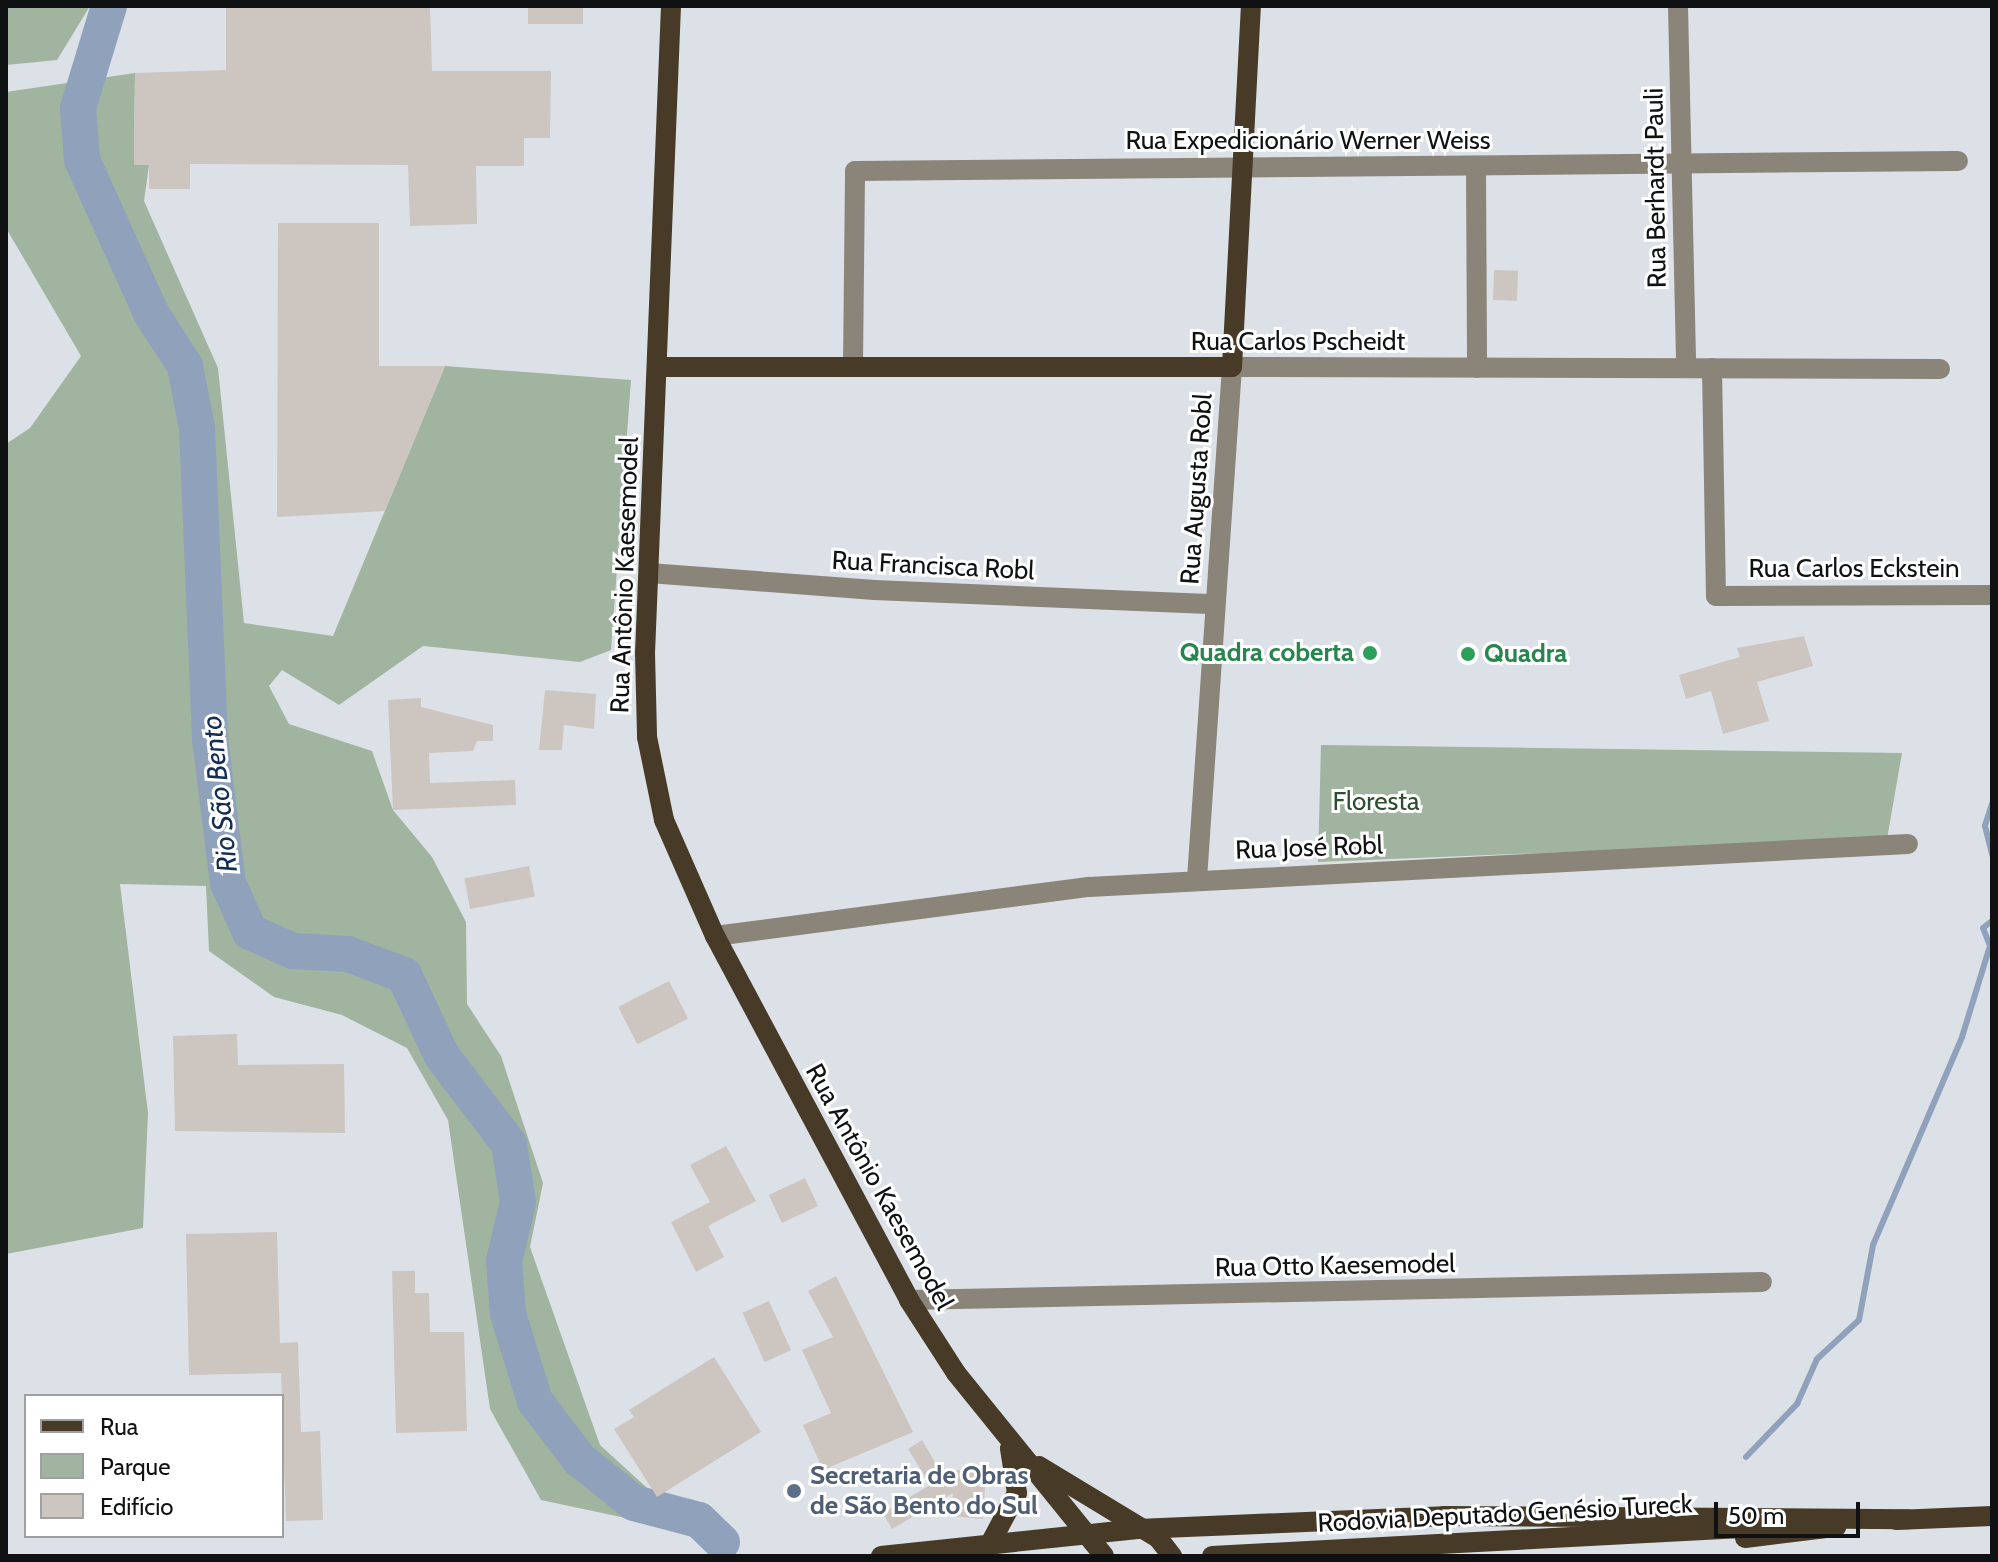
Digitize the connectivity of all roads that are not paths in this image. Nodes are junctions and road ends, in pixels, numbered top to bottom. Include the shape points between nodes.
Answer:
1 (671, 6) edge
2 (1251, 6) edge
3 (1678, 6) edge
4 (1958, 161) dead end
5 (1682, 163) junction
6 (1476, 166) junction
7 (1242, 168) junction
8 (853, 366) junction
9 (657, 367) junction
10 (1232, 367) junction
11 (1477, 368) junction
12 (1686, 368) junction
13 (1712, 368) junction
14 (1940, 369) dead end
15 (649, 573) junction
16 (1992, 595) edge
17 (1215, 604) junction
18 (1908, 844) dead end
19 (1197, 879) junction
20 (715, 936) junction
21 (1762, 1282) dead end
22 (909, 1300) junction
23 (1005, 1438) junction
24 (1992, 1516) edge
25 (1908, 1519) junction
26 (1138, 1529) junction
27 (1083, 1534) junction
28 (991, 1542) junction
29 (881, 1556) edge
30 (1107, 1556) edge
31 (1172, 1556) edge
32 (1212, 1556) edge
33 (1453, 1556) edge

1 - 9 main road, Rua Antônio Kaesemodel
2 - 7 main road, Rua Augusta Robl
3 - 5 street, Rua Berhardt Pauli
4 - 5 street, Rua Expedicionário Werner Weiss
5 - 6 street, Rua Expedicionário Werner Weiss
5 - 12 street, Rua Berhardt Pauli
6 - 7 street, Rua Expedicionário Werner Weiss
6 - 11 street
7 - 8 street, Rua Expedicionário Werner Weiss via 855,171
7 - 10 main road, Rua Augusta Robl
8 - 9 main road, Rua Carlos Pscheidt
8 - 10 main road, Rua Carlos Pscheidt
9 - 15 main road, Rua Antônio Kaesemodel
10 - 11 street, Rua Carlos Pscheidt
10 - 17 street, Rua Augusta Robl
11 - 12 street, Rua Carlos Pscheidt
12 - 13 street, Rua Carlos Pscheidt
13 - 14 street, Rua Carlos Pscheidt
13 - 16 street, Rua Carlos Eckstein via 1716,596
15 - 17 street, Rua Francisca Robl via 917,593
15 - 20 main road, Rua Antônio Kaesemodel via 645,695 654,777 680,866
17 - 19 street, Rua Augusta Robl
18 - 19 street, Rua José Robl
19 - 20 street, Rua José Robl via 1089,887
20 - 22 main road, Rua Antônio Kaesemodel
21 - 22 street, Rua Otto Kaesemodel
22 - 23 main road, Rua Antônio Kaesemodel
23 - 26 main road, Rua Antônio Kaesemodel via 1068,1488
23 - 27 main road, Rua Antônio Kaesemodel
23 - 28 main road via 1017,1493
24 - 25 main road, Rodovia Deputado Genésio Tureck
25 - 26 main road via 1444,1516
25 - 32 main road, Rodovia Deputado Genésio Tureck
25 - 33 main road via 1730,1540
26 - 27 main road
26 - 30 main road
26 - 31 main road, Rua Antônio Kaesemodel
27 - 28 main road
27 - 30 main road, Rua Antônio Kaesemodel
28 - 29 main road

